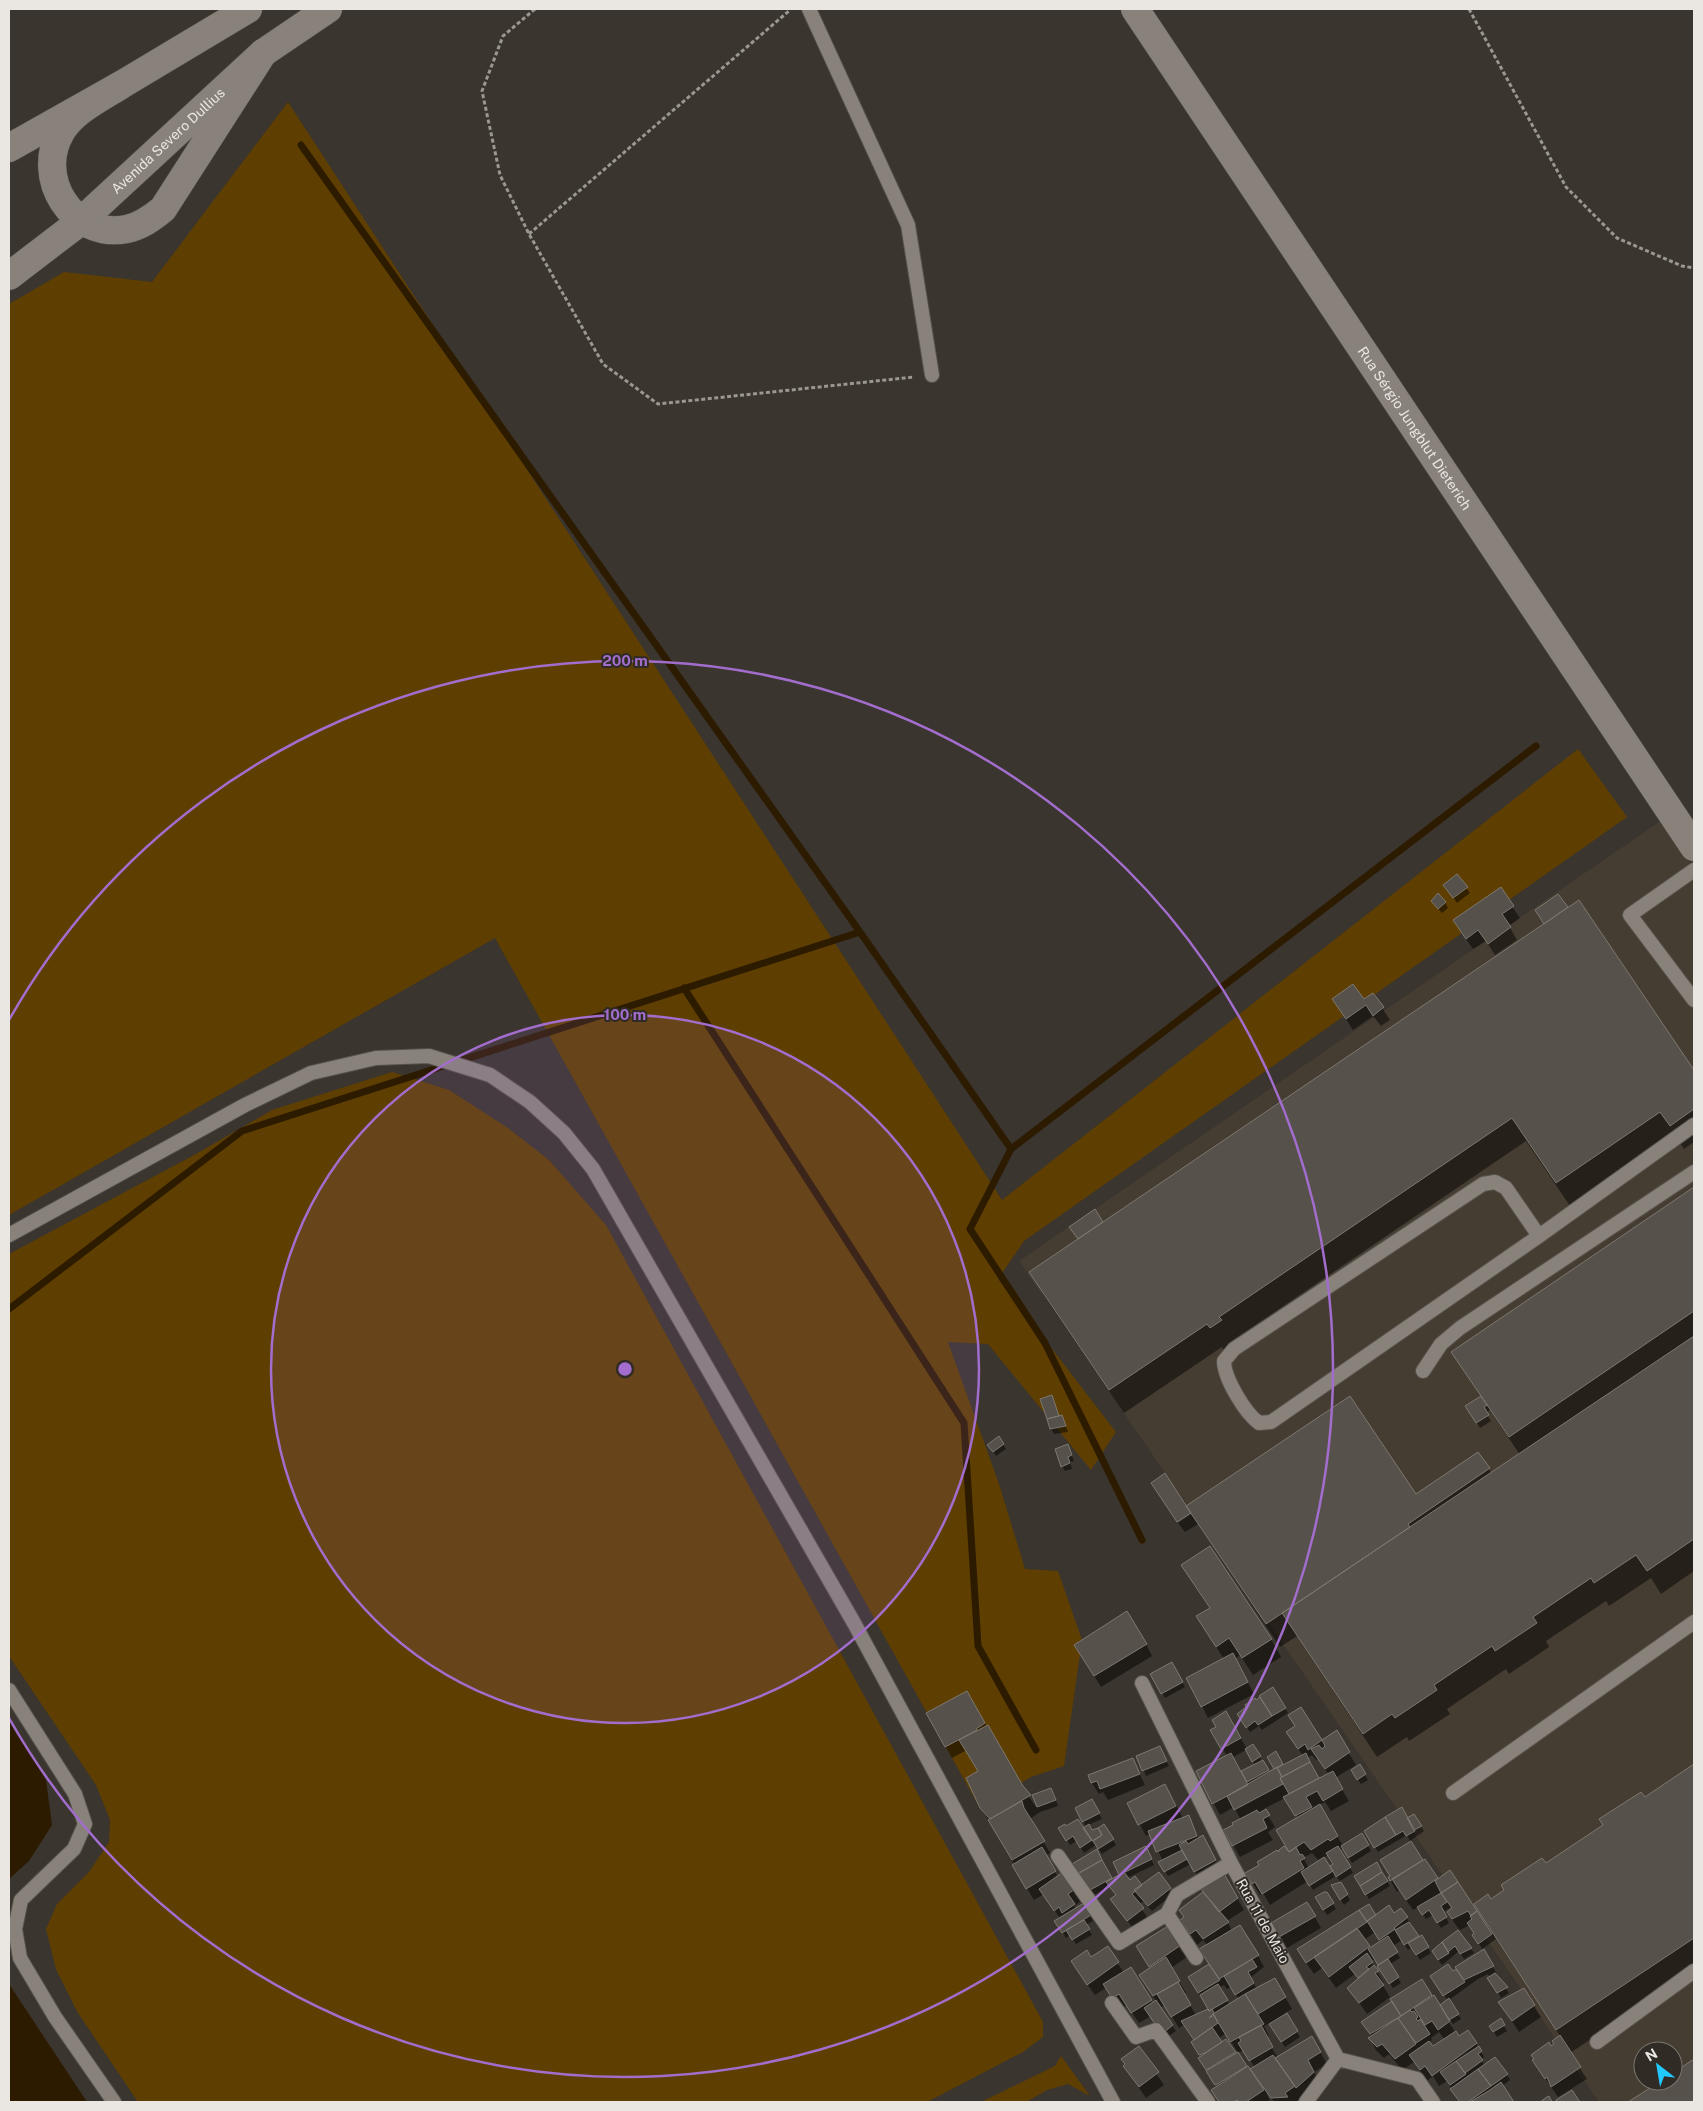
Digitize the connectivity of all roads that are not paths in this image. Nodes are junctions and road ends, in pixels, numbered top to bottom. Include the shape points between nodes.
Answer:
1 (248, 9) edge
2 (328, 9) edge
3 (809, 9) edge
4 (1135, 9) edge
5 (264, 53) junction
6 (120, 85) junction
7 (9, 148) edge
8 (81, 221) junction
9 (9, 276) edge
10 (932, 375) road end
11 (1694, 847) edge
12 (1694, 870) edge
13 (1694, 1000) edge
14 (1694, 1125) edge
15 (1694, 1172) edge
16 (9, 1235) edge
17 (1540, 1236) junction
18 (1423, 1371) dead end
19 (1694, 1622) edge
20 (1142, 1682) dead end
21 (9, 1690) edge
22 (1453, 1793) dead end
23 (1058, 1856) dead end
24 (1230, 1863) junction
25 (1167, 1914) junction
26 (1196, 1958) dead end
27 (1694, 1971) edge
28 (1112, 2003) dead end
29 (1597, 2042) dead end
30 (1338, 2059) junction
31 (114, 2102) edge
32 (1113, 2102) edge
33 (1208, 2102) edge
34 (1306, 2102) edge
35 (1433, 2102) edge

1 - 6 main road
2 - 5 main road, Avenida Severo Dullius
3 - 10 lane via 908,225
4 - 11 main road, Rua Sérgio Jungblut Dieterich
5 - 8 main road, Avenida Severo Dullius
5 - 8 main road via 163,209 146,222 126,229 105,230
6 - 7 main road
6 - 8 main road via 76,115 61,131 53,151 51,172 56,192 68,210
8 - 9 main road, Avenida Severo Dullius
12 - 13 lane via 1630,915
14 - 17 lane
15 - 18 lane via 1460,1328 1441,1344
16 - 32 lane via 245,1104 311,1073 376,1058 428,1056 490,1075 530,1102 564,1133 593,1169 854,1623
17 - 17 lane via 1271,1422 1259,1423 1250,1417 1224,1371 1224,1361 1234,1349 1483,1184 1495,1182 1506,1188
19 - 22 lane
20 - 24 lane, Rua 11 de Maio
21 - 31 lane via 76,1794 85,1824 74,1849 22,1900 16,1929 20,1958 55,2017
23 - 25 lane via 1119,1942
24 - 25 lane via 1177,1895
24 - 30 lane, Rua 11 de Maio
25 - 26 lane
27 - 29 lane
28 - 33 lane via 1136,2037 1156,2030
30 - 34 lane
30 - 35 lane via 1417,2078

